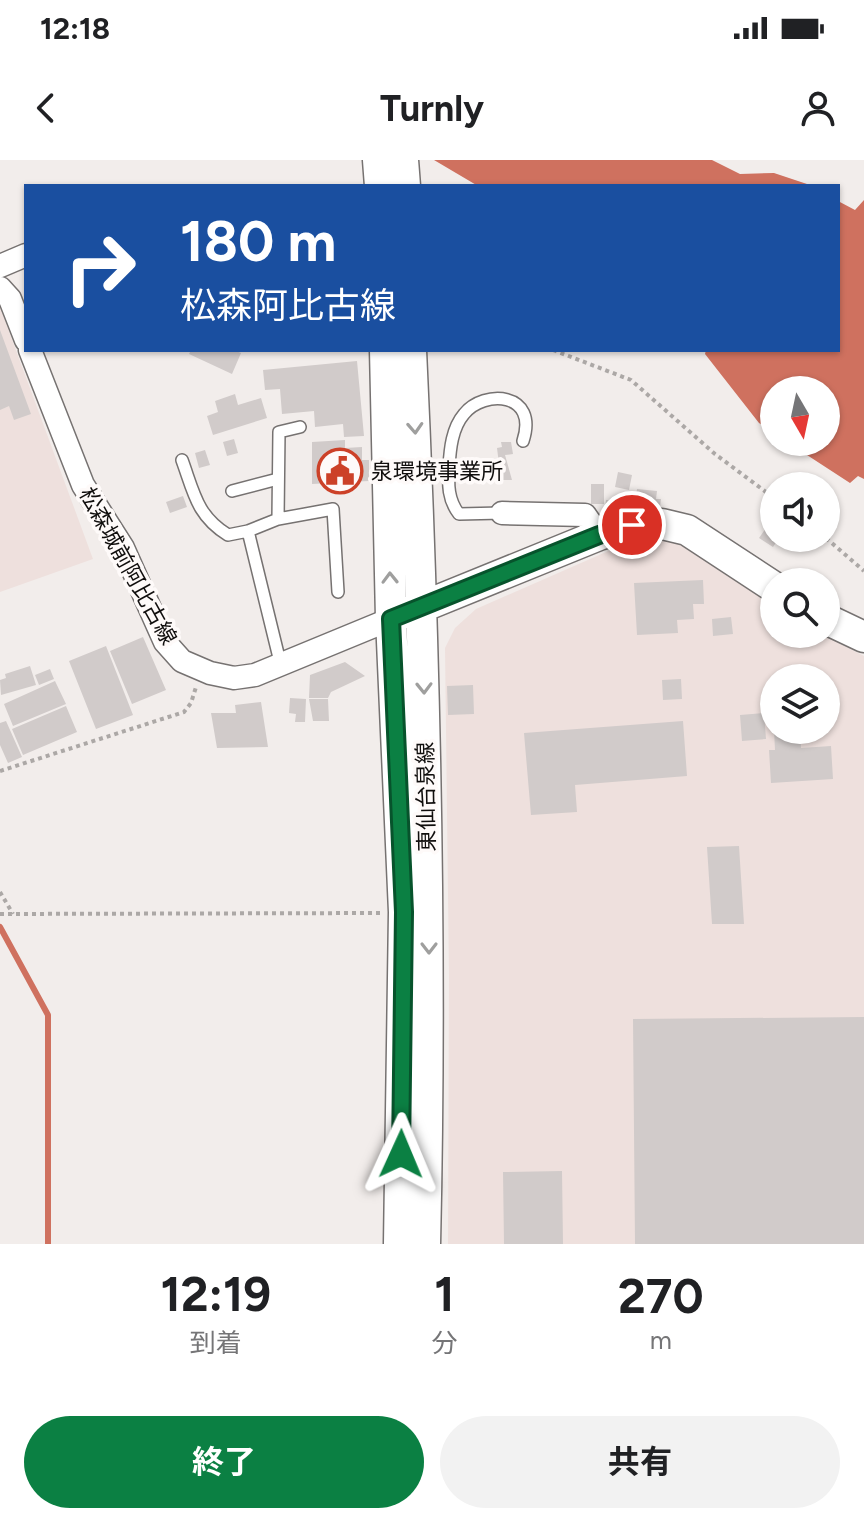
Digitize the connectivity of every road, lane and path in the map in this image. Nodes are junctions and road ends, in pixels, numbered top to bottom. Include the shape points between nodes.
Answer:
1 (378, 160) edge
2 (403, 160) edge
3 (380, 184) edge
4 (405, 184) edge
5 (24, 256) edge
6 (0, 266) edge
7 (0, 288) edge
8 (24, 335) edge
9 (31, 352) edge
10 (385, 352) edge
11 (411, 352) edge
12 (558, 352) edge
13 (300, 427) dead end
14 (523, 441) dead end
15 (182, 460) dead end
16 (278, 479) junction
17 (760, 488) edge
18 (232, 491) dead end
19 (502, 513) joint
20 (278, 519) junction
21 (248, 531) junction
22 (599, 535) junction
23 (840, 550) edge
24 (864, 571) edge
25 (760, 578) edge
26 (338, 592) dead end
27 (423, 606) junction
28 (391, 619) junction
29 (840, 626) edge
30 (864, 637) edge
31 (281, 667) junction
32 (201, 669) junction
33 (0, 771) edge
34 (0, 892) edge
35 (404, 912) junction
36 (2, 914) edge
37 (13, 914) junction
38 (399, 1244) edge
39 (425, 1244) edge

1 - 3 street
2 - 4 street
5 - 6 street
7 - 8 street
9 - 32 street, 松森城前阿比古線 via 83,485 123,548 165,642 182,661
28 -> 10 street
11 -> 27 street, 東仙台泉線
12 - 17 path via 631,380
13 - 16 lane via 279,432
14 - 19 lane via 525,411 516,403 496,400 476,403 462,415 451,442 451,503 459,514
15 - 21 lane via 199,510 212,526 228,535
16 - 18 lane
16 - 20 lane
19 - 22 street via 585,515
20 - 21 lane
20 - 26 lane via 333,509
21 - 31 lane
22 - 25 street via 632,525 687,530
22 - 27 street
23 - 24 path
27 - 28 street
27 -> 39 street, 東仙台泉線 via 430,1060
28 - 31 street, 松森城前阿比古線
28 - 35 street
29 - 30 street
31 - 32 street, 松森城前阿比古線 via 234,678
32 - 33 path via 184,712
34 - 37 path
35 - 37 path
35 - 38 street
36 - 37 path

